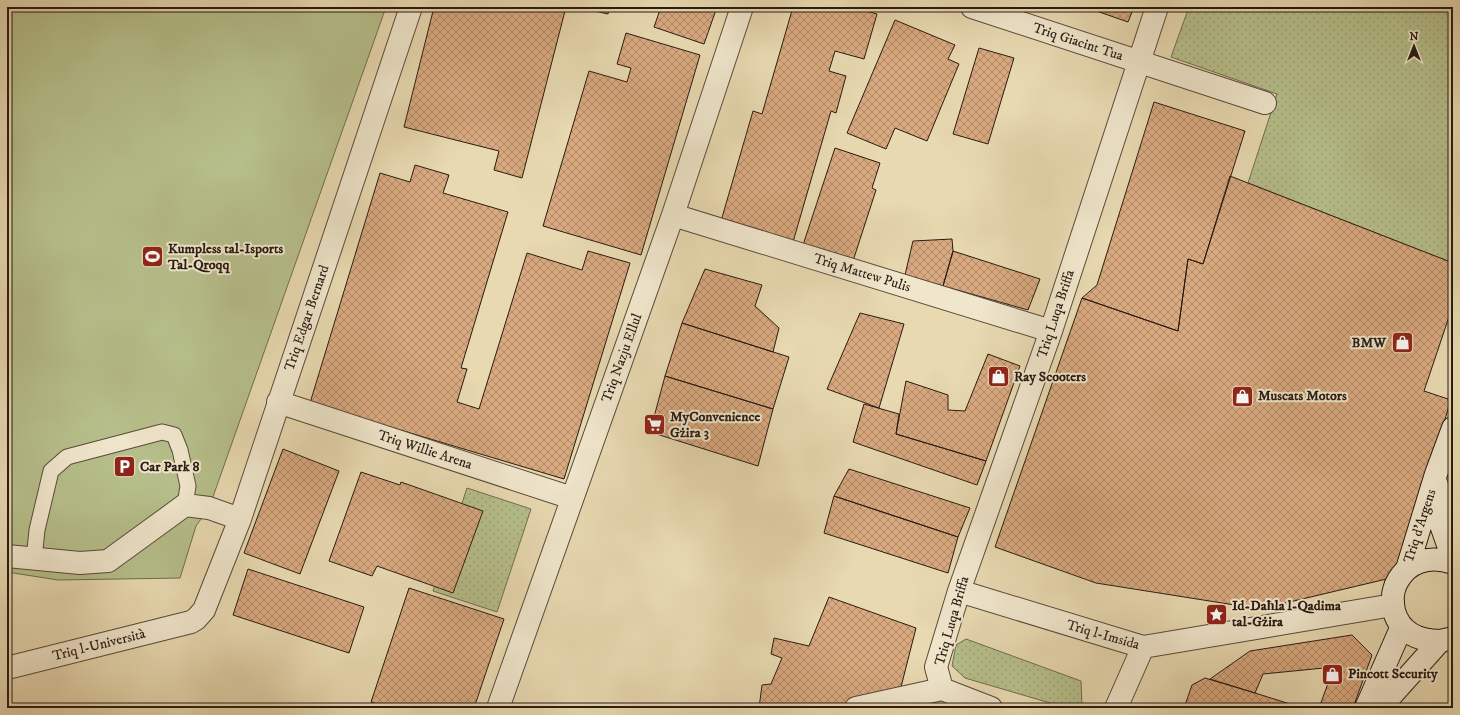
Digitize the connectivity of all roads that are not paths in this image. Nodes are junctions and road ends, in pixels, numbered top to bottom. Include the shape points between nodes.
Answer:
1 (411, 7) edge
2 (742, 7) edge
3 (972, 7) edge
4 (1158, 7) edge
5 (1138, 62) junction
6 (1265, 103) dead end
7 (672, 215) junction
8 (1051, 331) junction
9 (278, 402) junction
10 (1453, 428) edge
11 (1436, 474) junction
12 (572, 498) junction
13 (185, 505) junction
14 (240, 519) junction
15 (7, 556) edge
16 (34, 559) junction
17 (1453, 560) edge
18 (1453, 563) edge
19 (1407, 569) junction
20 (959, 591) junction
21 (1393, 605) junction
22 (191, 622) joint
23 (1402, 626) junction
24 (1446, 639) edge
25 (1143, 648) junction
26 (7, 668) edge
27 (942, 689) junction
28 (498, 708) edge
29 (856, 708) edge
30 (991, 708) edge
31 (1116, 708) edge
32 (1366, 708) edge
33 (1380, 708) edge

1 - 9 street, Triq Edgar Bernard
2 - 7 street, Triq Nazju Ellul
3 - 5 street, Triq Giacint Tua
4 - 5 street, Triq Luqa Briffa
5 - 6 street, Triq Giacint Tua
5 - 8 street, Triq Luqa Briffa
7 - 8 street, Triq Mattew Pulis
7 - 12 street, Triq Nazju Ellul
8 - 20 street, Triq Luqa Briffa
9 - 12 street, Triq Willie Arena
9 - 14 street, Triq Edgar Bernard
10 - 11 street, Triq d'Argens
11 - 17 street, Triq d'Argens via 1440,522
11 - 19 street, Triq d'Argens
12 - 28 street, Triq Nazju Ellul
13 - 14 street via 209,508
13 - 16 street via 108,561 80,563
13 - 16 lane via 188,486 180,450 174,436 162,432 67,457 51,471 37,530
14 - 22 street, Triq Edgar Bernard via 206,605 200,615
15 - 16 street
18 - 19 street via 1433,559 1421,561
19 - 21 street, Triq d'Argens via 1398,579 1393,591
20 - 25 street, Triq l-Imsida
20 - 27 street, Triq Luqa Briffa via 936,667
21 - 23 street, Triq d'Argens
21 - 25 street, Triq l-Imsida
22 - 26 street, Triq l-Università
23 - 24 street via 1417,638 1429,642
23 - 32 street
24 - 33 street
25 - 31 street
27 - 29 street
27 - 30 street

